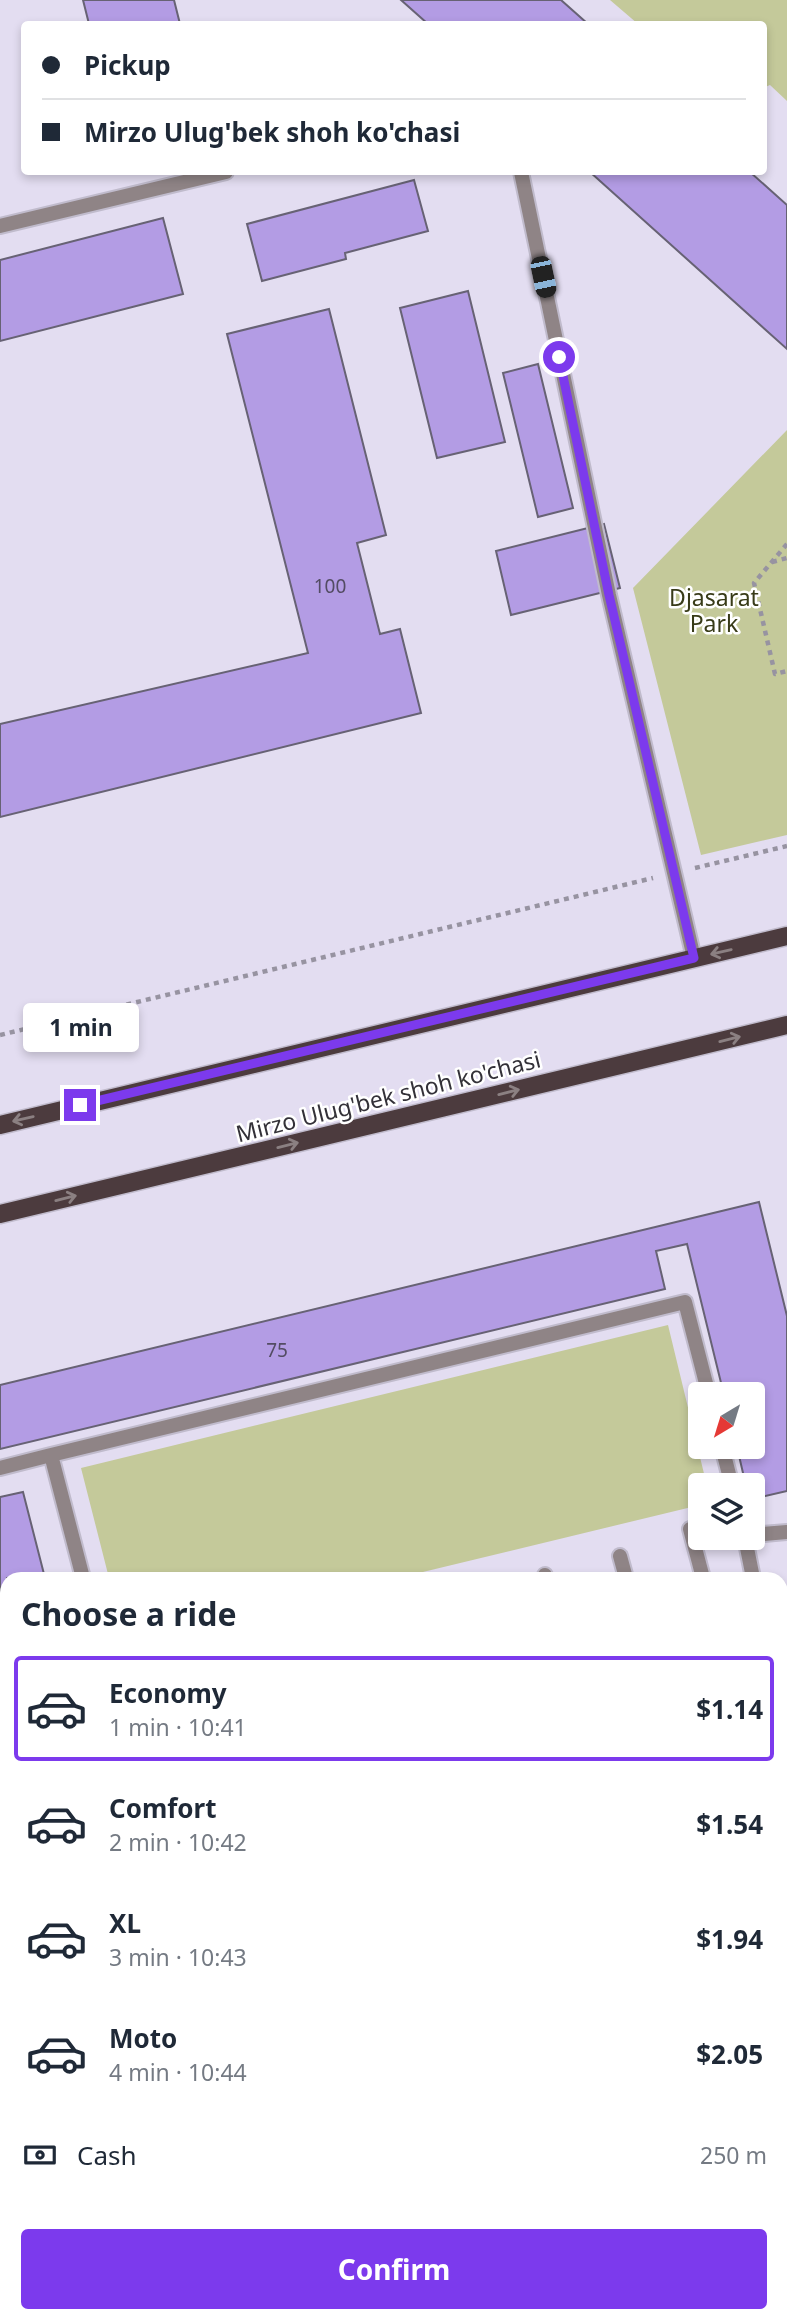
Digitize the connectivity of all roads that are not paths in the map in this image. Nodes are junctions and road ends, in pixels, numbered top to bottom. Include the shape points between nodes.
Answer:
1 (213, 175) edge
2 (522, 175) edge
3 (0, 226) edge
4 (787, 936) edge
5 (694, 958) junction
6 (787, 1025) edge
7 (0, 1125) edge
8 (0, 1214) edge
9 (706, 1382) edge
10 (51, 1455) junction
11 (0, 1468) edge
12 (787, 1532) edge
13 (765, 1534) edge
14 (696, 1550) edge
15 (747, 1550) edge
16 (620, 1556) dead end
17 (81, 1572) edge
18 (624, 1572) edge
19 (702, 1572) edge
20 (752, 1572) edge

1 - 3 street
2 - 5 street via 609,595
4 -> 5 main road
5 -> 7 main road
8 -> 6 main road, Mirzo Ulug'bek shoh ko'chasi
9 - 10 street via 685,1302
10 - 11 street
10 - 17 street
12 - 13 street
14 - 19 street
15 - 20 street
16 - 18 street

